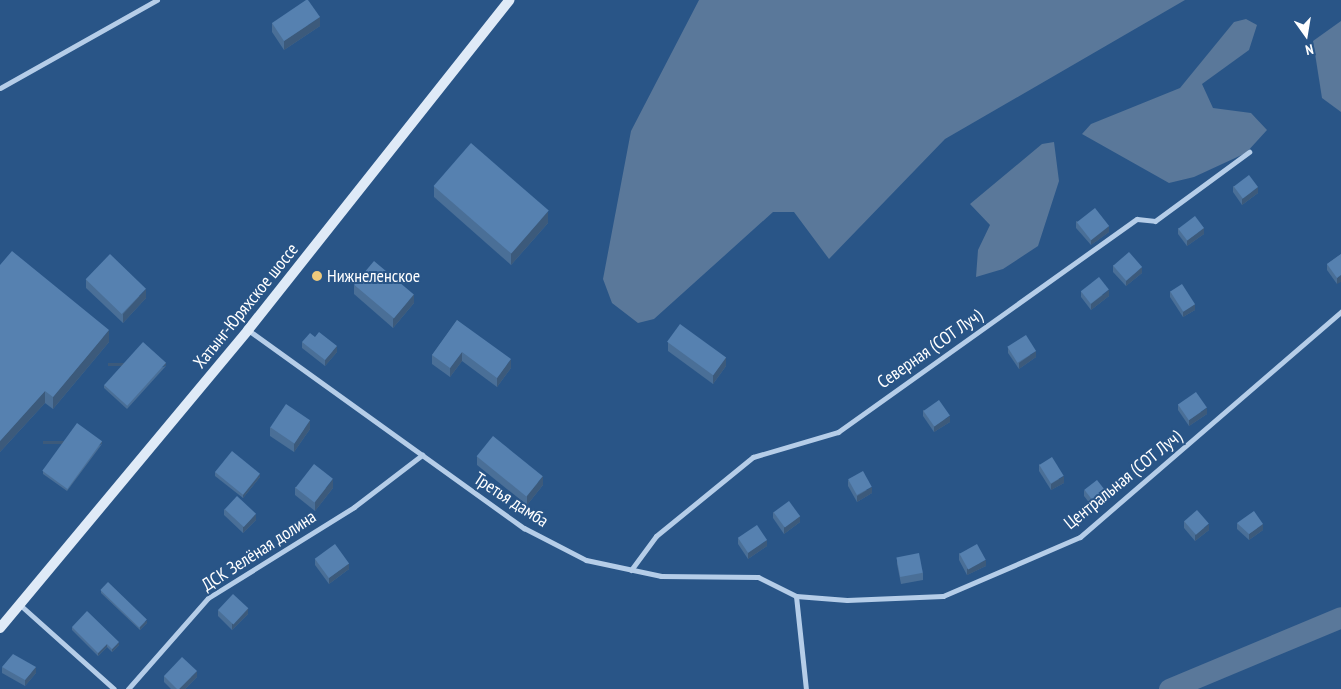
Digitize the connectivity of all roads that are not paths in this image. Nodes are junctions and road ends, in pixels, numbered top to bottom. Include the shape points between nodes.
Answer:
1 (157, 0) edge
2 (510, 0) edge
3 (0, 88) edge
4 (1249, 152) dead end
5 (1341, 312) edge
6 (248, 330) junction
7 (422, 456) junction
8 (631, 570) junction
9 (796, 596) junction
10 (19, 604) junction
11 (0, 628) edge
12 (114, 689) edge
13 (128, 689) edge
14 (806, 689) edge

1 - 3 street
2 - 6 main road, Хатынг-Юряхское шоссе
4 - 8 street, Северная (СОТ Луч) via 1155,221 1138,219 838,432 753,457 656,536
5 - 9 street, Центральная (СОТ Луч) via 1080,538 942,596
6 - 7 street, Третья дамба
6 - 10 main road, Хатынг-Юряхское шоссе
7 - 8 street, Третья дамба via 524,528 586,560
7 - 13 street, ДСК Зелёная долина via 354,507 208,598
8 - 9 street, Третья дамба via 660,576 758,577
9 - 14 street
10 - 11 main road, Хатынг-Юряхское шоссе
10 - 12 street

